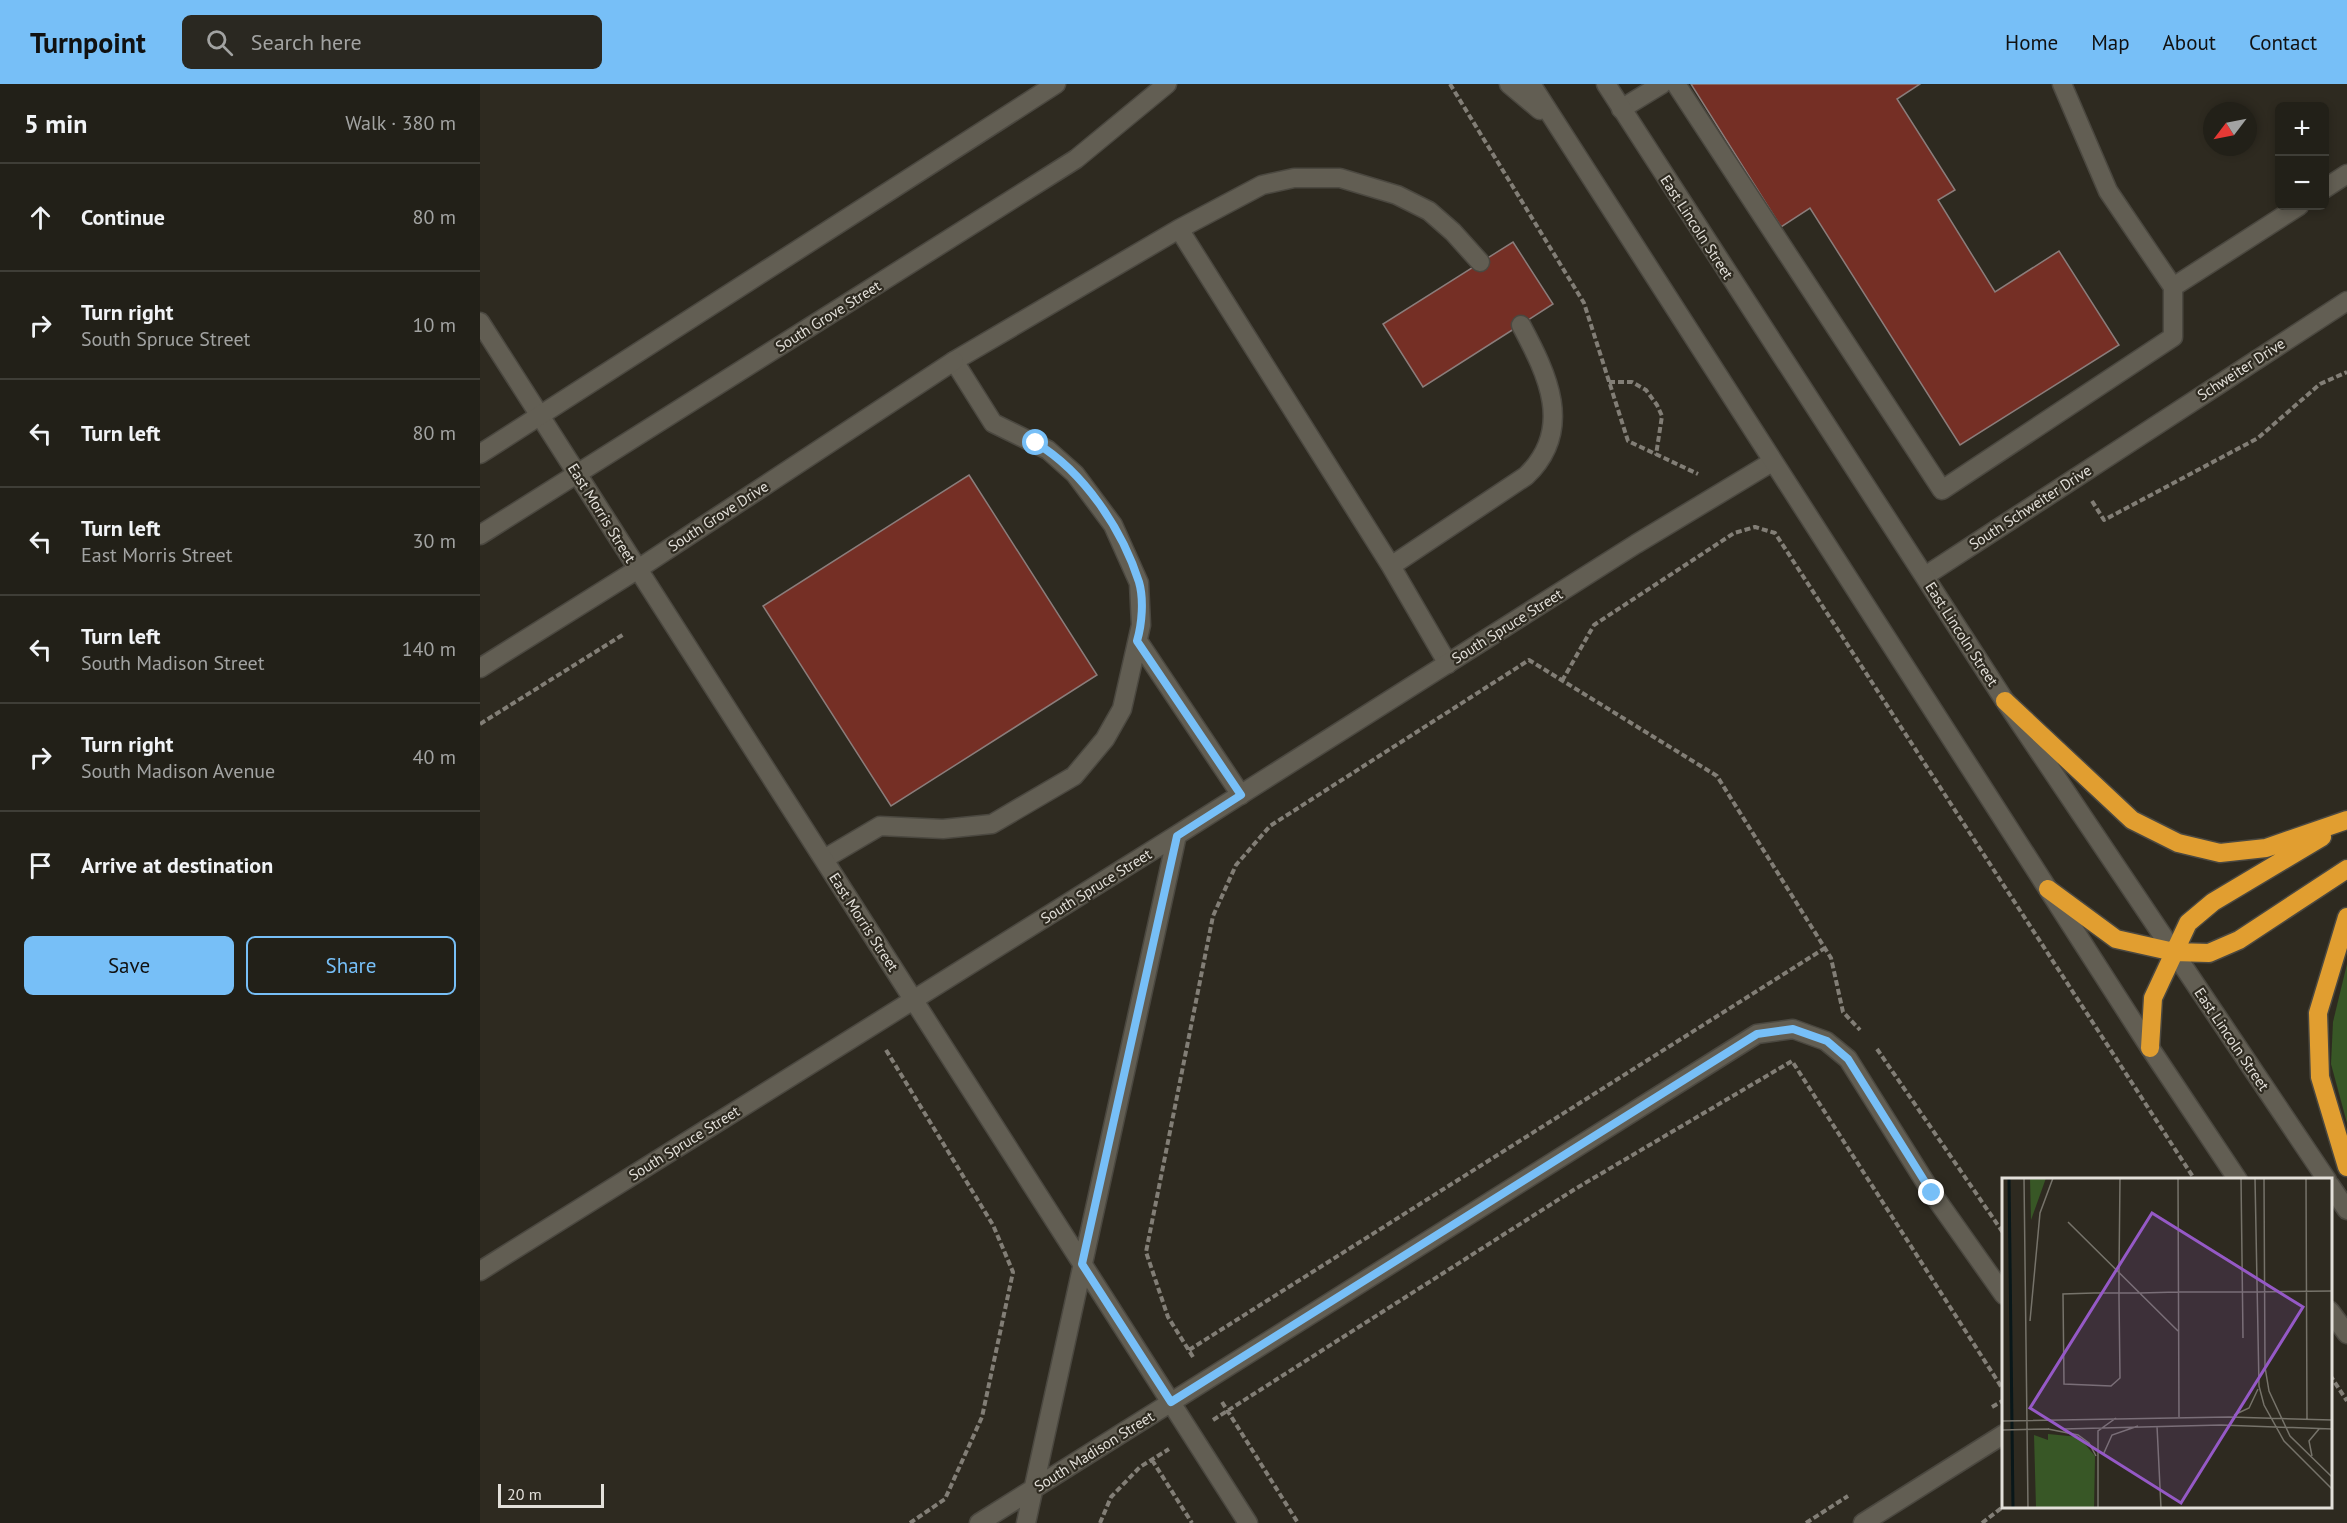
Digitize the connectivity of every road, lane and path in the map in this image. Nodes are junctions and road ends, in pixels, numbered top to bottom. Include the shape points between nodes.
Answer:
1 (1056, 84) edge
2 (1167, 84) edge
3 (1450, 84) edge
4 (1509, 84) edge
5 (1531, 84) edge
6 (1606, 84) edge
7 (1662, 84) edge
8 (1676, 84) edge
9 (2062, 84) edge
10 (1621, 109) junction
11 (1551, 119) junction
12 (2347, 174) edge
13 (2329, 186) edge
14 (2293, 210) edge
15 (1179, 228) junction
16 (1480, 262) dead end
17 (2173, 287) junction
18 (2347, 301) edge
19 (480, 322) edge
20 (1521, 325) dead end
21 (954, 361) junction
22 (2347, 372) edge
23 (1609, 382) junction
24 (541, 416) junction
25 (2136, 438) joint
26 (480, 454) edge
27 (1656, 454) junction
28 (1772, 462) junction
29 (578, 473) junction
30 (1702, 476) dead end
31 (2075, 477) junction
32 (480, 535) edge
33 (1391, 566) junction
34 (638, 569) junction
35 (1925, 576) junction
36 (624, 634) dead end
37 (1137, 641) junction
38 (1448, 664) junction
39 (480, 668) edge
40 (1562, 681) junction
41 (2005, 701) junction
42 (480, 724) edge
43 (1241, 795) junction
44 (2347, 821) edge
45 (1177, 836) junction
46 (824, 859) junction
47 (2347, 869) edge
48 (2048, 889) junction
49 (2347, 917) edge
50 (1825, 948) junction
51 (2174, 952) junction
52 (914, 1000) junction
53 (871, 1026) junction
54 (1864, 1034) dead end
55 (1870, 1042) dead end
56 (2150, 1048) junction
57 (2347, 1167) edge
58 (2194, 1178) edge
59 (2237, 1178) edge
60 (2326, 1178) edge
61 (2332, 1187) edge
62 (2347, 1210) edge
63 (2002, 1231) edge
64 (1082, 1264) junction
65 (480, 1271) edge
66 (2002, 1292) edge
67 (2332, 1312) edge
68 (2347, 1334) edge
69 (1189, 1350) junction
70 (2332, 1377) edge
71 (1208, 1380) junction
72 (2002, 1388) edge
73 (2347, 1401) edge
74 (1171, 1402) junction
75 (1227, 1411) junction
76 (1192, 1434) junction
77 (2002, 1435) edge
78 (1152, 1460) junction
79 (1033, 1489) junction
80 (2002, 1508) edge
81 (910, 1523) edge
82 (979, 1523) edge
83 (1026, 1523) edge
84 (1100, 1523) edge
85 (1192, 1523) edge
86 (1248, 1523) edge
87 (1298, 1523) edge
88 (1863, 1523) edge
89 (1982, 1523) edge

1 - 24 street
2 - 29 street, South Grove Street via 1076,159
3 - 23 path via 1584,303
4 - 11 street
5 - 11 street
6 - 10 street, East Lincoln Street
7 - 10 street
8 - 17 street via 1941,490 2173,337
9 - 17 street via 2108,191
10 - 35 street, East Lincoln Street
11 - 28 street
12 - 13 street
14 - 17 street
15 - 16 street, South Grove Drive via 1262,185 1294,178 1340,178 1397,195 1429,211
15 - 21 street, South Grove Drive
15 - 33 street
18 - 25 street, Schweiter Drive
19 - 24 street, East Morris Street
20 - 33 street via 1542,366 1554,404 1553,425 1538,465
21 - 34 street, South Grove Drive
21 - 37 street via 993,423 1048,450 1075,474 1113,525 1139,583 1141,625
22 - 31 path via 2320,384 2258,438 2104,520
23 - 27 path via 1628,441
23 - 27 path via 1632,382 1646,390 1657,405 1662,416
24 - 26 street
24 - 29 street, East Morris Street
25 - 31 street, South Schweiter Drive
27 - 30 path
28 - 38 street, South Spruce Street
28 - 48 street
29 - 32 street, South Grove Street
29 - 34 street, East Morris Street
31 - 35 street, South Schweiter Drive
33 - 38 street
34 - 39 street, South Grove Drive
34 - 46 street, East Morris Street
35 - 41 street, East Lincoln Street
36 - 42 path
37 - 43 street
37 - 46 street via 1122,708 1105,739 1074,776 992,824 943,829 880,826
38 - 43 street, South Spruce Street
40 - 50 path via 1717,776
40 - 58 path via 1594,625 1734,533 1755,527 1775,533
40 - 69 path via 1529,660 1270,826 1236,865 1214,916 1146,1252 1168,1317
41 - 44 highway via 2132,820 2178,843 2220,853 2266,848
41 - 51 street, East Lincoln Street
43 - 45 street, South Spruce Street
44 - 51 highway via 2213,902 2188,923
45 - 52 street, South Spruce Street
45 - 64 street
46 - 52 street, East Morris Street
47 - 51 highway via 2239,940 2210,953
48 - 51 highway via 2116,939
48 - 56 street
49 - 57 highway via 2318,1013 2320,1077
50 - 54 path via 1831,958 1843,1012
50 - 69 path
51 - 56 highway via 2153,998
51 - 60 street, East Lincoln Street
52 - 53 street, South Spruce Street
52 - 64 street, East Morris Street
53 - 65 street, South Spruce Street
53 - 81 path via 993,1225 1013,1272 982,1417 945,1498
55 - 63 path
56 - 59 street
61 - 62 street
64 - 74 street, East Morris Street
64 - 79 street
66 - 71 street, South Madison Street via 1932,1193 1848,1059 1827,1041 1793,1029 1757,1034
67 - 68 street
69 - 71 path
70 - 73 path
71 - 74 street, South Madison Street
71 - 75 path
72 - 75 path via 1792,1061 1575,1189
74 - 76 street, East Morris Street
74 - 79 street, South Madison Street
75 - 76 path
75 - 87 path
76 - 78 path
76 - 86 street, East Morris Street
77 - 88 street
78 - 84 path via 1111,1497
78 - 85 path
79 - 82 street, South Madison Street
79 - 83 street
80 - 89 path

